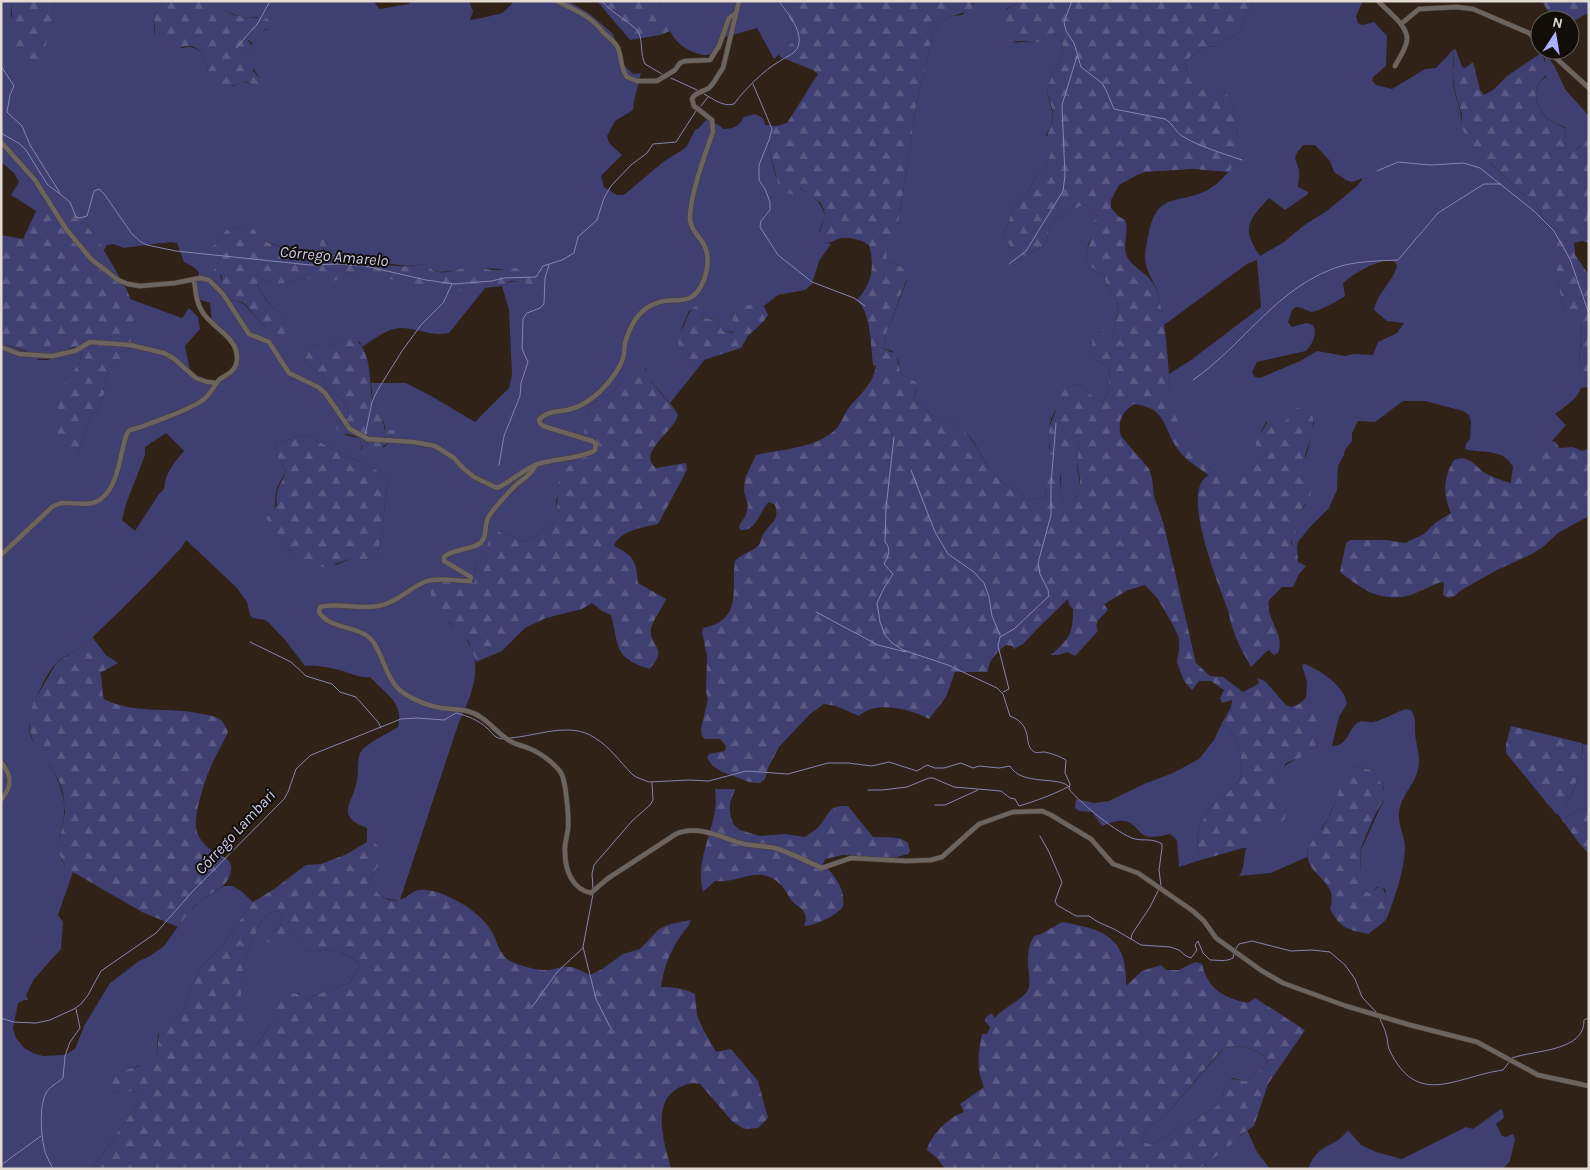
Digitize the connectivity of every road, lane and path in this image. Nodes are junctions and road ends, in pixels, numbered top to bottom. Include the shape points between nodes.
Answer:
1 (557, 1) edge
2 (739, 1) edge
3 (1378, 1) edge
4 (736, 13) junction
5 (1401, 24) junction
6 (1530, 34) edge
7 (1558, 60) edge
8 (1395, 66) dead end
9 (1589, 88) edge
10 (1, 142) edge
11 (194, 280) junction
12 (1, 347) edge
13 (217, 383) junction
14 (536, 465) junction
15 (1, 555) edge
16 (1, 762) edge
17 (1, 800) edge
18 (1589, 1086) edge

1 - 4 street via 598,24 602,32 611,38 627,77 650,82 664,78 680,63 710,60 719,46 728,18
2 - 4 street
3 - 5 street
4 - 14 street via 723,68 711,86 692,99 694,106 712,120 713,125 690,208 692,230 704,243 707,252 703,281 690,299 659,302 640,314 627,338 622,362 597,396 579,406 542,416 539,420 543,426 592,441 596,444 595,450
5 - 6 street via 1419,9 1457,7 1474,9
5 - 8 street via 1407,40
7 - 9 street
10 - 11 street via 34,180 66,229 91,259 118,280 140,286
11 - 13 street via 196,298 202,311 235,346 237,354 234,370
11 - 14 street via 205,279 214,284 249,334 269,342 289,373 324,393 350,429 361,437 435,446 474,477 497,488
12 - 13 street via 19,354 52,356 75,351 90,342 130,345 164,353 196,378
13 - 15 street via 213,391 197,403 129,430 124,438 116,479 101,500 81,504 60,503 52,507
14 - 18 street via 532,473 494,509 487,519 483,540 444,557 444,561 470,580 426,581 389,603 378,606 328,605 320,607 319,612 329,622 356,630 373,641 390,678 404,694 483,718 513,743 536,752 561,771 568,828 566,861 574,884 580,889 595,892 607,879 684,830 773,848 822,868 851,858 931,860 942,857 979,824 1013,812 1042,811 1091,839 1113,864 1138,874 1193,911 1216,938 1283,983 1346,1006 1477,1042 1538,1074
16 - 17 street via 10,777 10,787

